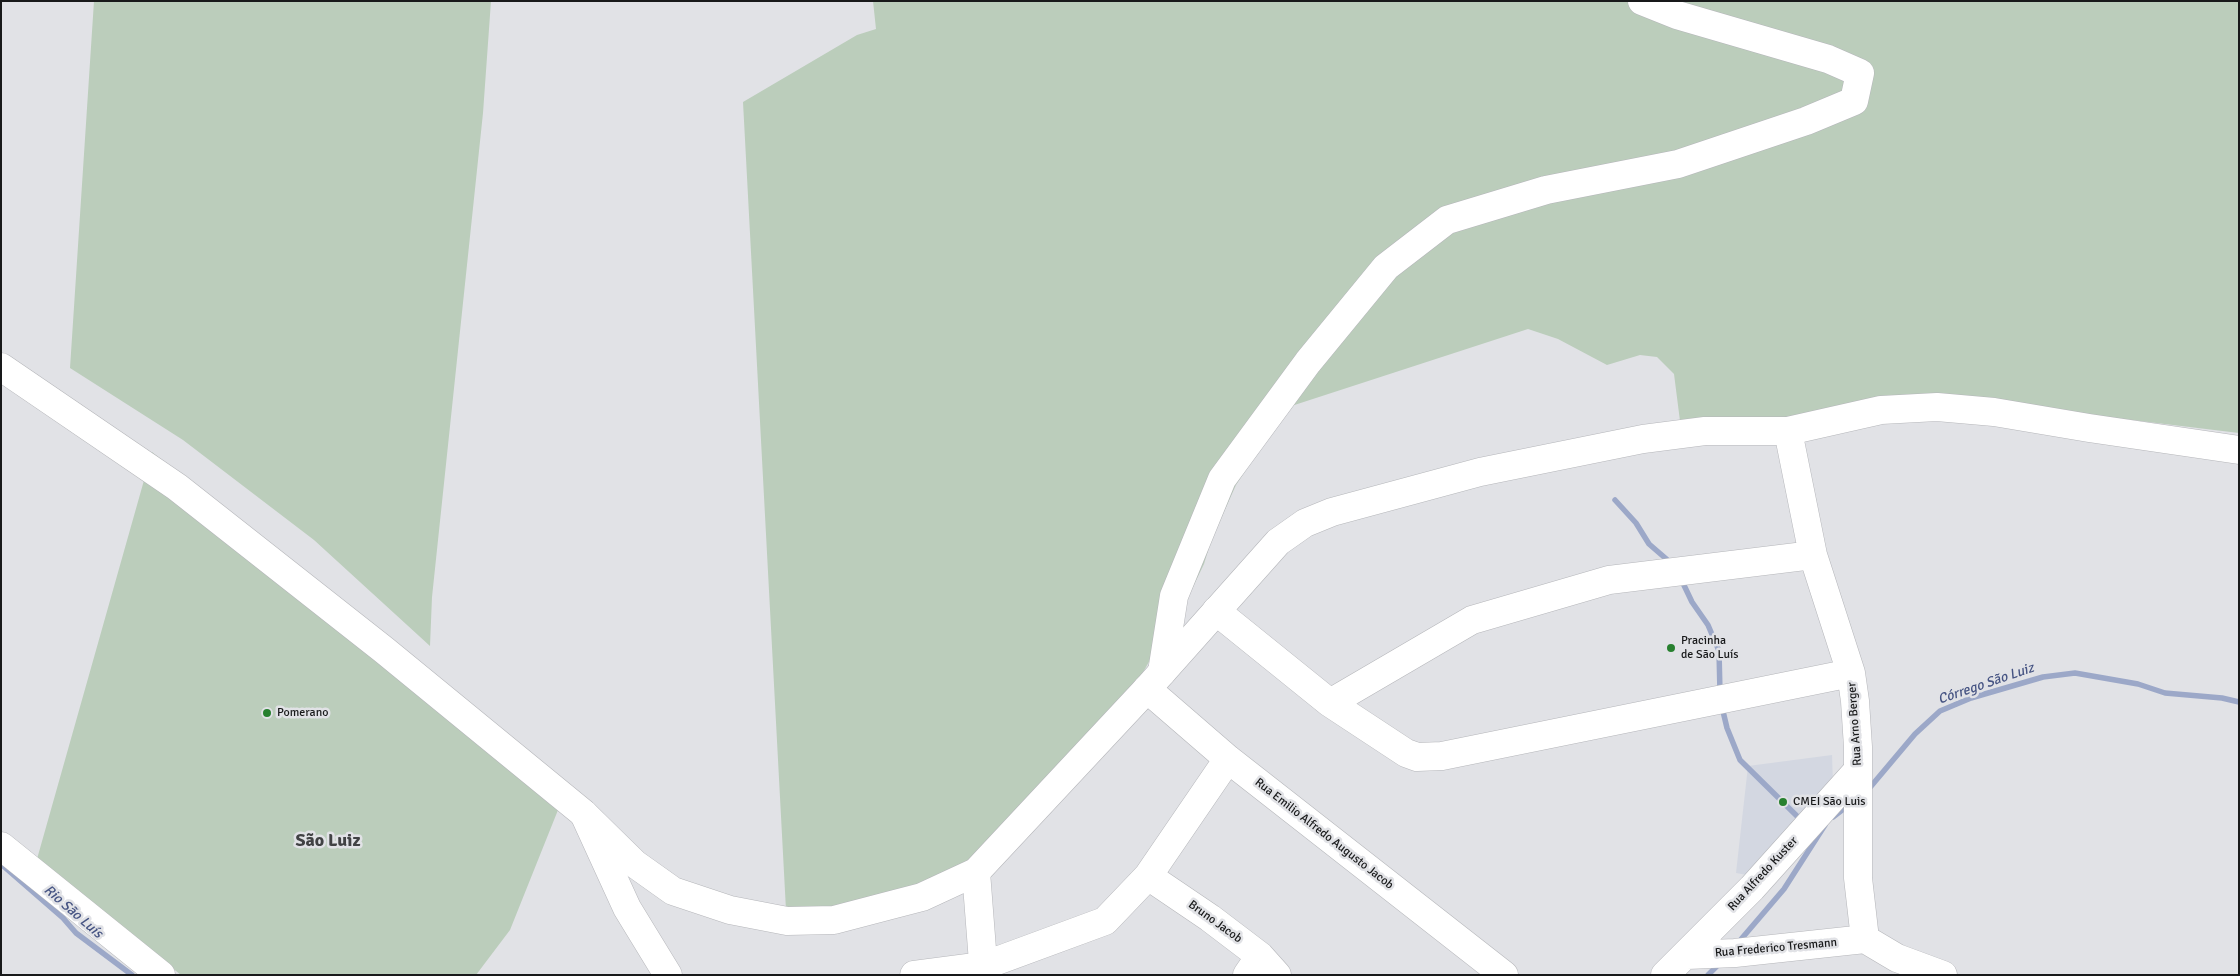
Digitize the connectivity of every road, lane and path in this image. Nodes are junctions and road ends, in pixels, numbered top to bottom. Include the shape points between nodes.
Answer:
1 (1642, 1) edge
2 (1, 367) edge
3 (1788, 430) junction
4 (2239, 450) edge
5 (1813, 555) junction
6 (1216, 611) junction
7 (1851, 673) junction
8 (1154, 681) junction
9 (1330, 703) junction
10 (1228, 759) junction
11 (1858, 770) junction
12 (583, 813) junction
13 (1, 846) edge
14 (976, 872) junction
15 (1148, 876) junction
16 (1865, 939) junction
17 (1687, 954) junction
18 (1261, 968) edge
19 (984, 970) edge
20 (161, 975) edge
21 (668, 975) edge
22 (914, 975) edge
23 (1504, 975) edge
24 (1665, 975) edge
25 (1943, 975) edge

1 - 8 street via 1677,15 1828,59 1860,73 1854,102 1678,164 1546,190 1447,220 1386,267 1308,362 1222,479 1174,596
2 - 12 street via 177,487 384,650
3 - 4 street via 1881,410 1937,407 1994,412
3 - 5 street, Rua Arno Berger
3 - 6 street via 1705,430 1643,438 1480,472 1332,512 1305,523 1278,542
5 - 7 street, Rua Arno Berger
5 - 9 street via 1610,580 1472,620
6 - 8 street
6 - 9 street
7 - 9 street via 1428,758 1406,753
7 - 11 street, Rua Arno Berger via 1858,727
8 - 10 street, Rua Emilio Alfredo Augusto Jacob
8 - 14 street
10 - 15 street
10 - 23 street, Rua Emilio Alfredo Augusto Jacob
11 - 16 street, Rua Arno Berger via 1858,878
11 - 17 street, Rua Alfredo Kuster via 1752,888
12 - 14 street via 635,864 673,891 730,910 787,921 834,920 922,897
12 - 21 street via 627,908
13 - 20 street
14 - 19 street
15 - 18 street, Bruno Jacob via 1210,918
15 - 19 street via 1106,921
16 - 17 street, Rua Frederico Tresmann via 1734,953
16 - 25 street via 1897,958
17 - 24 street, Rua Alfredo Kuster
19 - 22 street

